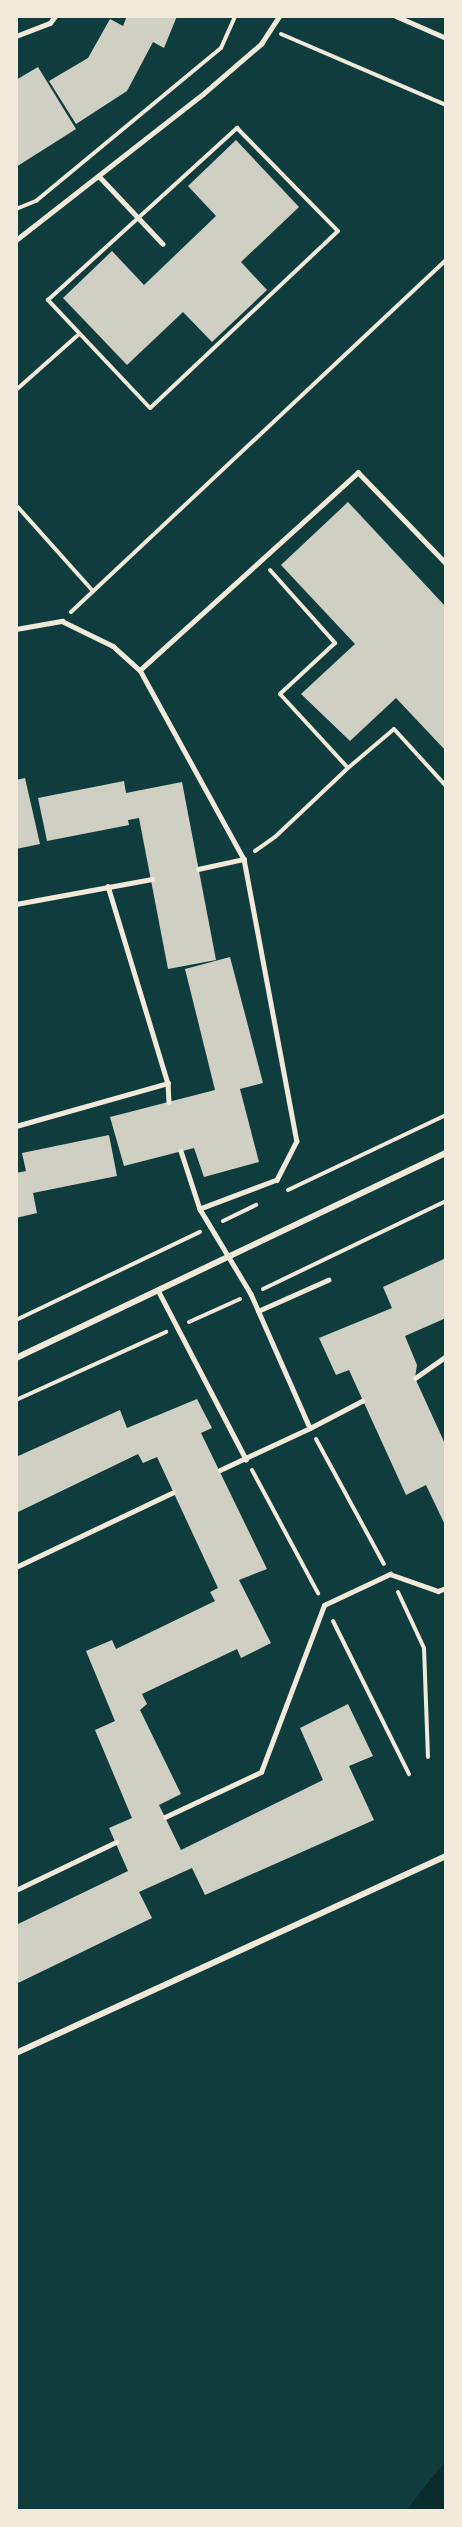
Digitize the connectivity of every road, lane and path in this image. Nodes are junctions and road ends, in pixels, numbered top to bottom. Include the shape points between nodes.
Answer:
1 (55, 16) edge
2 (235, 16) edge
3 (279, 16) edge
4 (396, 16) edge
5 (271, 30) junction
6 (16, 36) edge
7 (446, 38) edge
8 (446, 105) edge
9 (99, 176) junction
10 (16, 208) edge
11 (137, 218) junction
12 (16, 240) edge
13 (163, 244) dead end
14 (446, 260) edge
15 (80, 334) junction
16 (16, 390) edge
17 (16, 505) edge
18 (261, 560) junction
19 (446, 562) edge
20 (93, 591) junction
21 (62, 621) junction
22 (16, 629) edge
23 (140, 670) junction
24 (348, 768) junction
25 (446, 786) edge
26 (244, 859) junction
27 (198, 869) dead end
28 (152, 879) dead end
29 (108, 886) junction
30 (16, 904) edge
31 (168, 1083) junction
32 (169, 1102) dead end
33 (446, 1115) edge
34 (16, 1126) edge
35 (181, 1151) dead end
36 (446, 1153) edge
37 (284, 1191) dead end
38 (446, 1201) edge
39 (263, 1202) dead end
40 (200, 1209) junction
41 (209, 1227) junction
42 (231, 1256) junction
43 (327, 1280) dead end
44 (158, 1290) junction
45 (251, 1294) junction
46 (258, 1311) junction
47 (16, 1320) edge
48 (179, 1326) junction
49 (444, 1356) edge
50 (16, 1358) edge
51 (446, 1363) edge
52 (415, 1378) dead end
53 (16, 1400) edge
54 (362, 1401) dead end
55 (310, 1428) junction
56 (246, 1459) junction
57 (220, 1470) dead end
58 (172, 1493) dead end
59 (16, 1567) edge
60 (446, 1588) edge
61 (438, 1591) junction
62 (446, 1596) edge
63 (165, 1817) dead end
64 (116, 1842) dead end
65 (446, 1856) edge
66 (16, 1890) edge
67 (16, 2053) edge

1 - 6 lane via 50,23
2 - 10 path via 221,48 36,201
3 - 5 lane
4 - 7 lane
5 - 8 path
5 - 9 lane via 261,44 203,94
9 - 11 lane
9 - 12 lane
11 - 13 lane
11 - 15 path via 48,300
11 - 15 path via 237,128 338,231 150,408
14 - 20 path
15 - 16 path
17 - 20 path
18 - 19 lane via 358,472
18 - 23 lane
18 - 24 path via 335,643 280,694
20 - 21 path
21 - 22 lane
21 - 23 lane via 113,646
23 - 26 lane
24 - 25 path via 394,729
24 - 26 path via 275,837
26 - 27 lane
26 - 40 lane via 297,1141 277,1180
28 - 29 lane
29 - 30 lane
29 - 31 lane
31 - 32 lane
31 - 34 lane
33 - 37 path
35 - 40 lane
36 - 42 street
38 - 45 path
39 - 41 path
40 - 41 lane
41 - 42 lane
41 - 47 path
42 - 44 street
42 - 45 lane
43 - 46 lane
44 - 48 lane
44 - 50 street
45 - 46 lane
45 - 48 path
46 - 55 lane
48 - 53 path
48 - 56 lane
49 - 51 lane
49 - 52 lane
54 - 55 lane
55 - 56 lane
56 - 57 lane
58 - 59 lane
60 - 61 lane
61 - 62 lane
61 - 63 lane via 390,1574 324,1605 261,1772
64 - 66 lane
65 - 67 street

